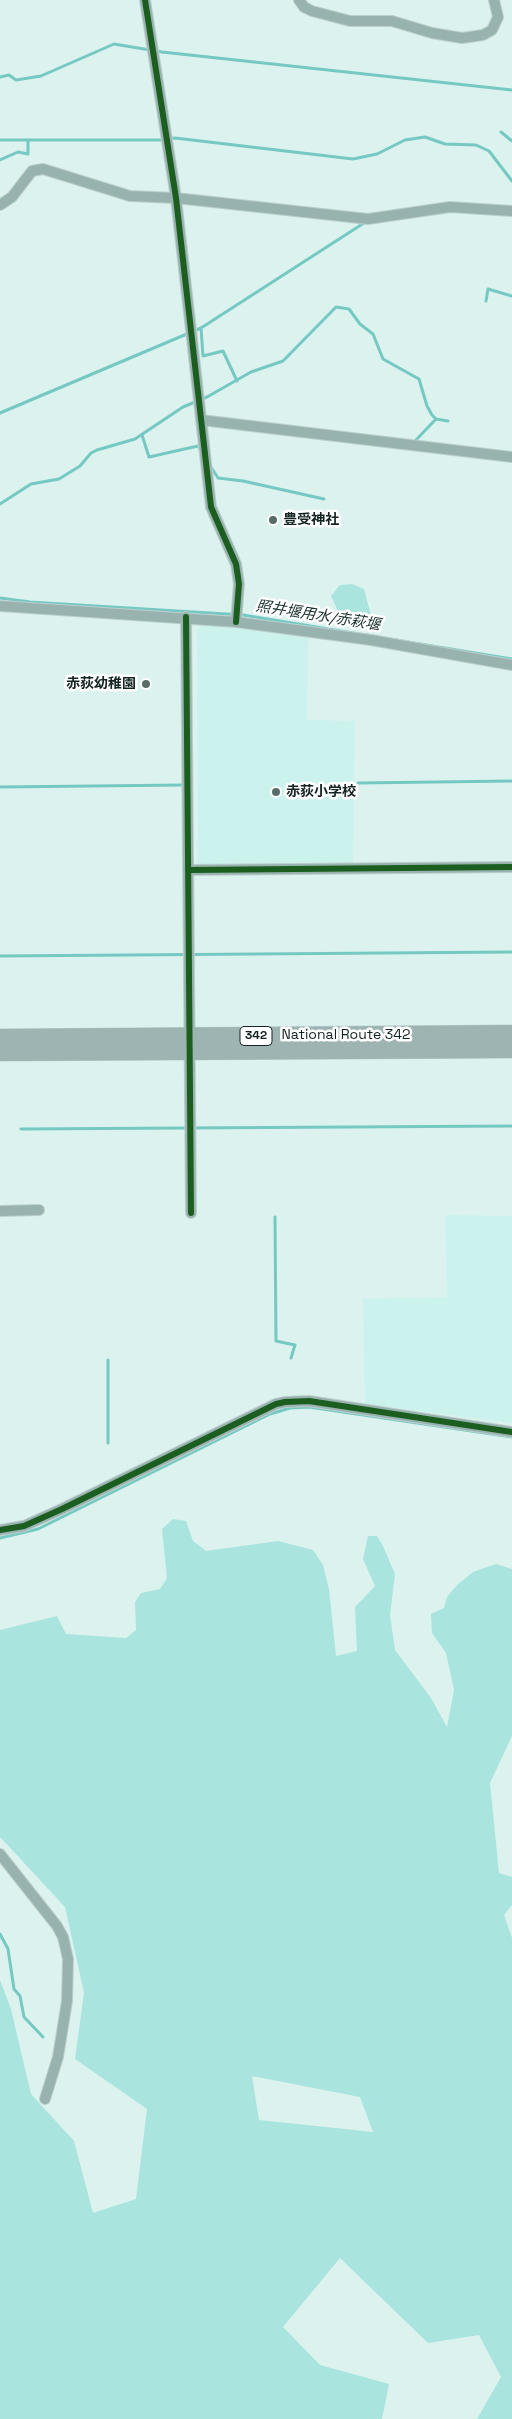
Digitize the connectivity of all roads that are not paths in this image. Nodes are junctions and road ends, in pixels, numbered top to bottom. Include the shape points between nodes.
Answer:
1 (145, 0) edge
2 (299, 0) edge
3 (494, 0) edge
4 (176, 198) junction
5 (0, 205) edge
6 (512, 211) edge
7 (200, 420) junction
8 (512, 457) edge
9 (0, 606) edge
10 (186, 617) junction
11 (236, 622) junction
12 (512, 665) edge
13 (512, 868) edge
14 (188, 870) junction
15 (512, 1034) edge
16 (0, 1038) edge
17 (190, 1044) junction
18 (512, 1049) edge
19 (0, 1052) edge
20 (39, 1210) dead end
21 (0, 1211) edge
22 (191, 1213) dead end
23 (512, 1432) edge
24 (0, 1530) edge
25 (0, 1854) edge
26 (45, 2099) dead end

1 - 4 street
2 - 3 street via 312,11 350,21 392,21 462,38 483,35 492,30 498,17
4 - 5 street via 130,196 43,168 32,171 12,197
4 - 6 street via 368,219 450,207
4 - 7 street
7 - 8 street
7 - 11 street via 211,507 236,564 239,584
9 - 10 street
10 - 11 street
10 - 14 street
11 - 12 street via 371,640
13 - 14 street
14 - 17 street
15 - 17 highway, National Route 342 / 342
16 - 17 highway, National Route 342 / 342
17 - 18 highway, National Route 342 / 342
17 - 19 highway, National Route 342 / 342
17 - 22 street
20 - 21 street
23 - 24 street via 308,1401 285,1402 62,1509 24,1526
25 - 26 street via 57,1926 68,1960 67,2001 58,2057

